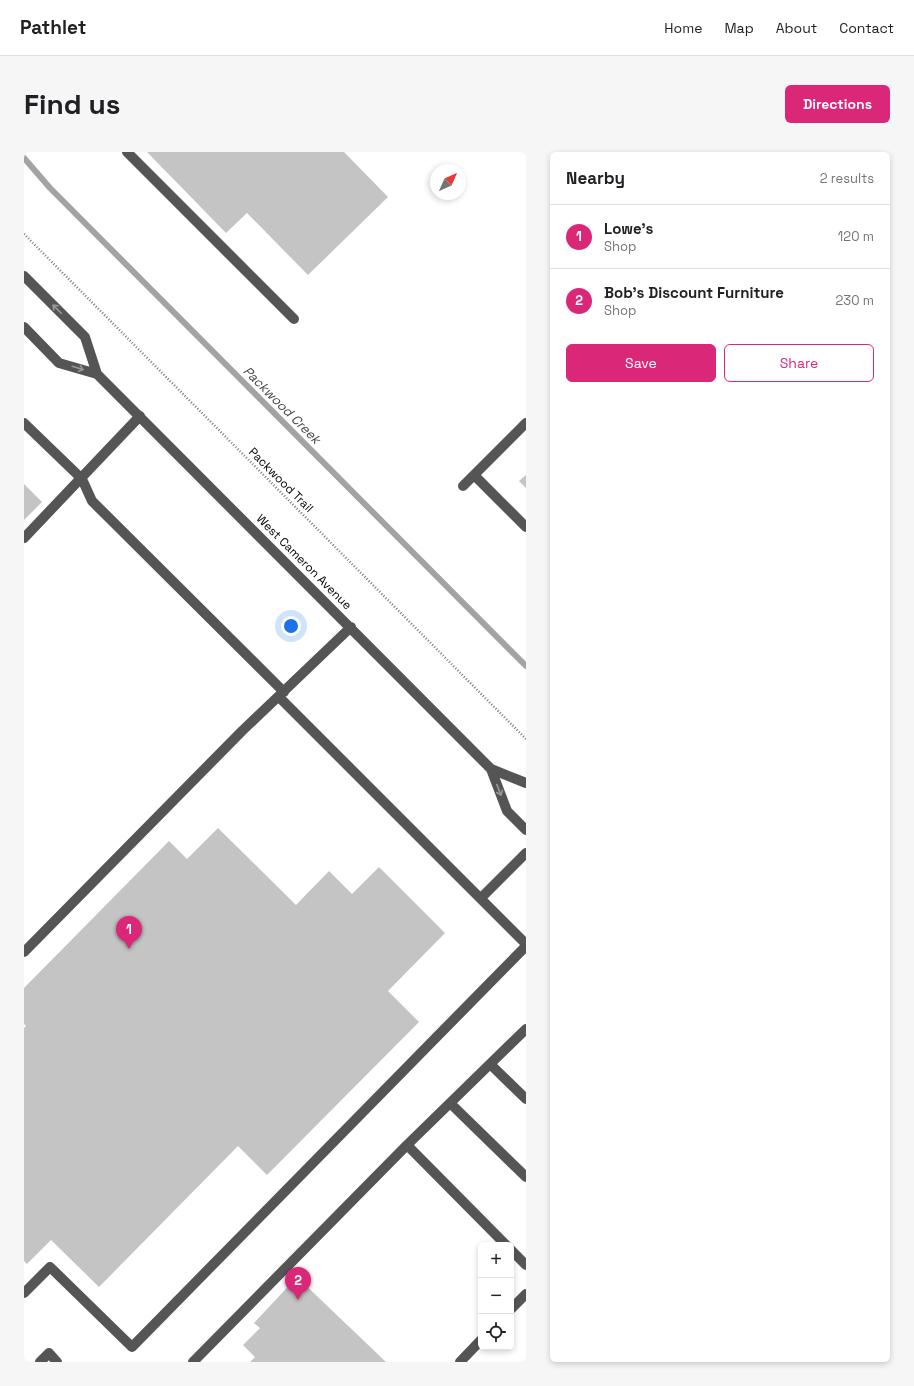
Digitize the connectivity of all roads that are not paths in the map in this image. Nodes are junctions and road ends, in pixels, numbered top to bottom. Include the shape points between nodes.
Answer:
1 (127, 152) edge
2 (24, 276) edge
3 (294, 319) dead end
4 (24, 327) edge
5 (97, 374) junction
6 (140, 416) junction
7 (24, 423) edge
8 (526, 423) edge
9 (474, 475) junction
10 (82, 479) junction
11 (463, 486) dead end
12 (526, 527) edge
13 (24, 538) edge
14 (351, 627) junction
15 (281, 694) junction
16 (491, 769) junction
17 (526, 783) edge
18 (526, 830) edge
19 (526, 853) edge
20 (481, 898) junction
21 (526, 945) edge
22 (24, 952) edge
23 (526, 1029) edge
24 (490, 1064) junction
25 (526, 1099) edge
26 (450, 1103) junction
27 (407, 1145) junction
28 (526, 1177) edge
29 (503, 1242) edge
30 (514, 1253) edge
31 (526, 1265) edge
32 (24, 1293) edge
33 (526, 1294) edge
34 (514, 1306) edge
35 (478, 1343) edge
36 (40, 1362) edge
37 (57, 1362) edge
38 (193, 1362) edge
39 (460, 1362) edge

1 - 3 street
5 -> 2 street, West Cameron Avenue via 84,337
4 -> 5 street, West Cameron Avenue via 59,363
5 - 6 street, West Cameron Avenue
6 - 10 street
6 - 14 street, West Cameron Avenue
7 - 10 street
8 - 9 street
9 - 11 street
9 - 12 street
10 - 13 street
10 - 15 street via 92,501
14 - 15 street
14 - 16 street, West Cameron Avenue
15 - 20 street
15 - 22 street via 236,736
16 - 17 street, West Cameron Avenue
16 -> 18 street, West Cameron Avenue via 507,811
19 - 20 street
20 - 21 street
21 - 32 street via 132,1347 50,1267
23 - 24 street
24 - 25 street
24 - 26 street
26 - 27 street
26 - 28 street
27 - 29 street
27 - 38 street
30 - 31 street
33 - 34 street
35 - 39 street
36 - 37 street via 49,1353

